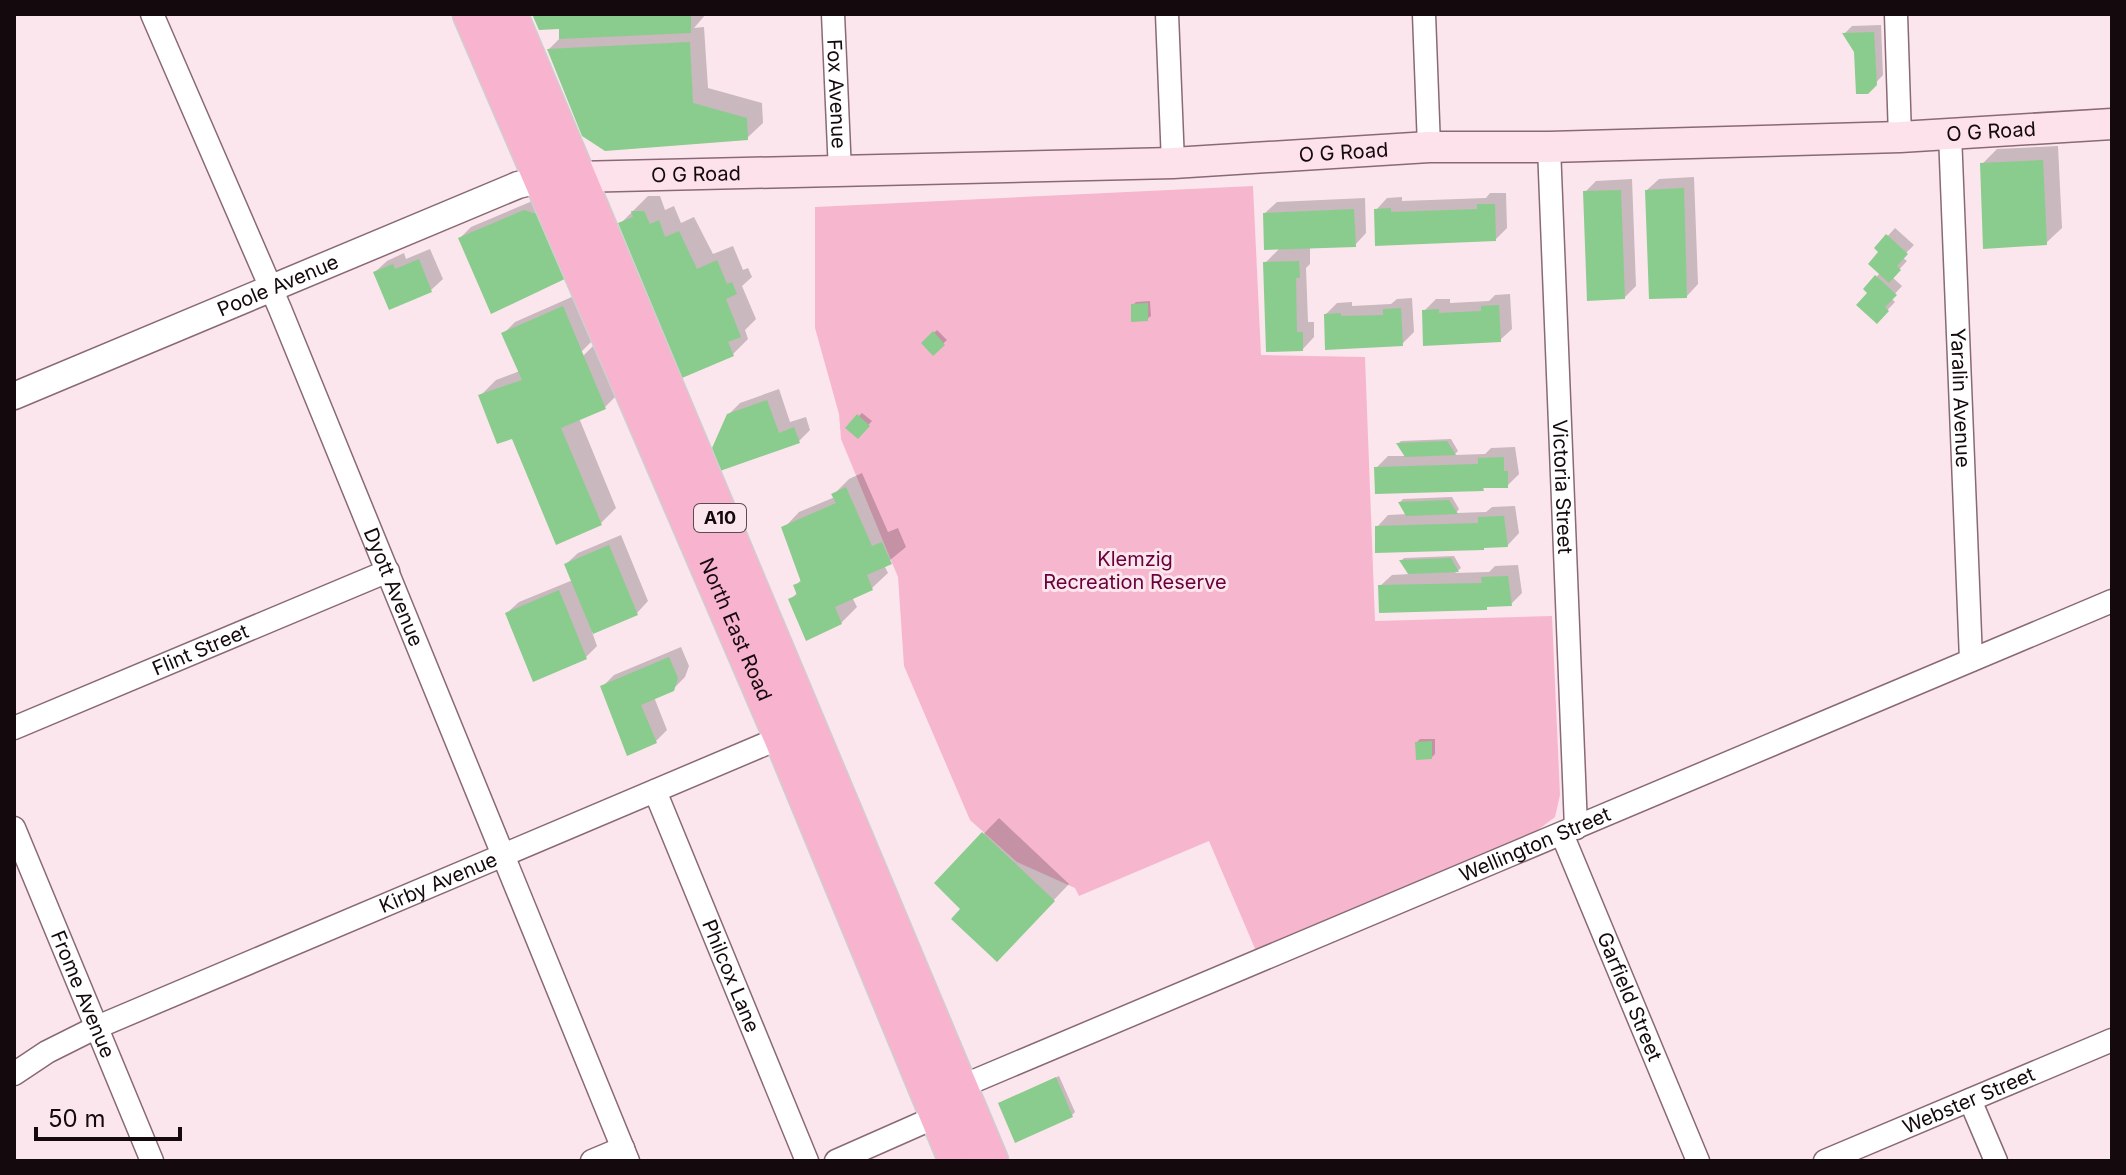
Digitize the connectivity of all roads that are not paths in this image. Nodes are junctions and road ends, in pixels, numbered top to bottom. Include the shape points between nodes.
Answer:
1 (152, 14) edge
2 (471, 14) edge
3 (509, 14) edge
4 (833, 14) edge
5 (1167, 14) edge
6 (1424, 14) edge
7 (1896, 14) edge
8 (2112, 124) edge
9 (1950, 134) junction
10 (1900, 137) junction
11 (1429, 147) junction
12 (1549, 147) junction
13 (1173, 163) junction
14 (840, 172) junction
15 (560, 178) junction
16 (271, 289) junction
17 (14, 396) edge
18 (388, 571) junction
19 (2112, 601) edge
20 (1971, 660) junction
21 (14, 728) edge
22 (795, 731) junction
23 (655, 791) junction
24 (14, 828) edge
25 (1569, 831) junction
26 (505, 854) junction
27 (95, 1028) junction
28 (2112, 1040) edge
29 (14, 1074) edge
30 (960, 1087) junction
31 (1970, 1100) junction
32 (938, 1116) junction
33 (626, 1154) edge
34 (152, 1161) edge
35 (592, 1161) edge
36 (807, 1161) edge
37 (836, 1161) edge
38 (957, 1161) edge
39 (990, 1161) edge
40 (1698, 1161) edge
41 (1825, 1161) edge
42 (1996, 1161) edge

1 - 16 street, Dyott Avenue
2 - 15 highway, North East Road / A10
3 - 15 highway, North East Road / A10
4 - 14 street, Fox Avenue
5 - 13 street
6 - 11 street
7 - 10 street
8 - 9 main road, O G Road
9 - 10 main road, O G Road
9 - 20 street, Yaralin Avenue
10 - 12 main road, O G Road
11 - 12 main road, O G Road
11 - 13 main road, O G Road
12 - 25 street, Victoria Street
13 - 14 main road, O G Road
14 - 15 main road, O G Road
15 - 16 street, Poole Avenue via 518,185
15 - 22 highway, North East Road / A10
16 - 17 street, Poole Avenue
16 - 18 street, Dyott Avenue
18 - 21 street, Flint Street
18 - 26 street, Dyott Avenue
19 - 20 street, Wellington Street
20 - 25 street, Wellington Street
22 - 23 street, Kirby Avenue
22 - 30 highway, North East Road / A10
22 - 32 highway, North East Road / A10
23 - 26 street, Kirby Avenue
23 - 36 street, Philcox Lane
24 - 27 street, Frome Avenue
25 - 30 street, Wellington Street
25 - 40 street, Garfield Street
26 - 27 street, Kirby Avenue
26 - 33 street, Dyott Avenue
27 - 29 street, Kirby Avenue
27 - 34 street, Frome Avenue
28 - 31 street, Webster Street
30 - 32 highway
30 - 39 highway, North East Road / A10
31 - 41 street, Webster Street
31 - 42 street
32 - 37 street
32 - 38 highway, North East Road / A10
33 - 35 street

